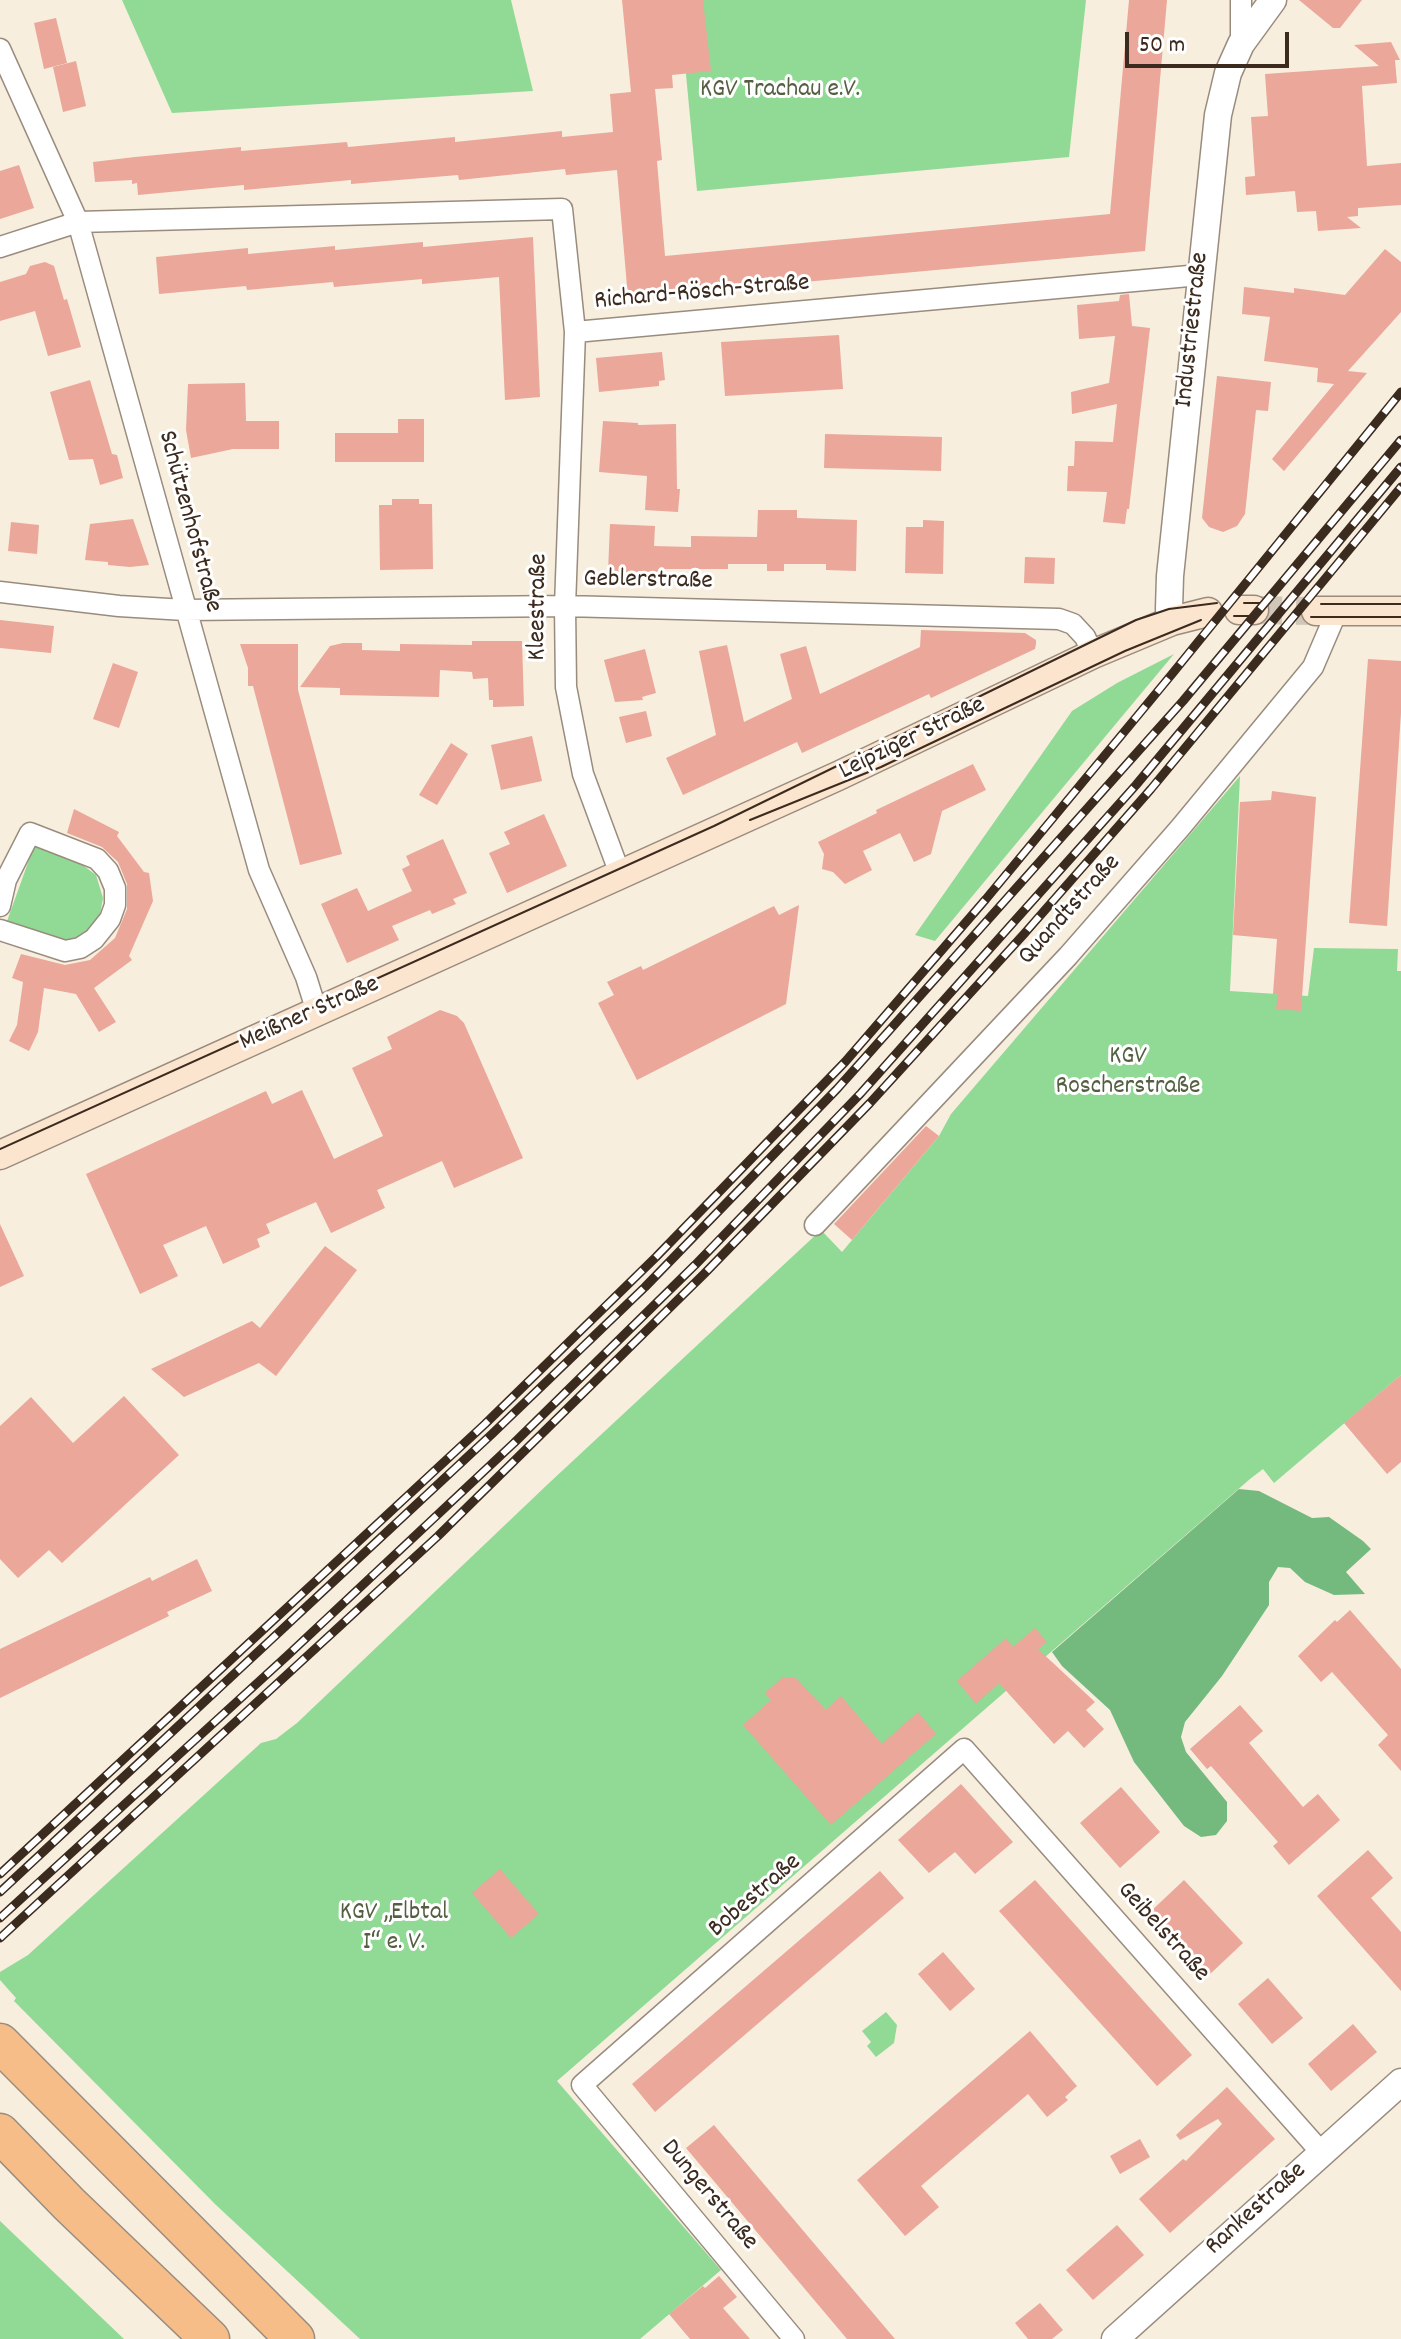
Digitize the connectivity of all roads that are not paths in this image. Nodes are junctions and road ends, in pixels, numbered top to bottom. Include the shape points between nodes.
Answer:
1 (1241, 0) edge
2 (1273, 0) edge
3 (1241, 44) junction
4 (0, 49) edge
5 (78, 222) junction
6 (0, 247) edge
7 (1200, 275) junction
8 (575, 332) junction
9 (0, 592) edge
10 (565, 606) junction
11 (185, 610) junction
12 (1326, 611) joint
13 (1401, 611) edge
14 (1208, 612) dead end
15 (1172, 621) junction
16 (1093, 654) junction
17 (620, 874) junction
18 (3, 879) edge
19 (0, 906) edge
20 (0, 930) edge
21 (317, 1012) junction
22 (0, 1155) edge
23 (815, 1225) dead end
24 (964, 1749) joint
25 (0, 2043) edge
26 (1401, 2082) edge
27 (582, 2085) joint
28 (0, 2133) edge
29 (1321, 2152) junction
30 (210, 2339) edge
31 (295, 2339) edge
32 (794, 2339) edge
33 (1115, 2339) edge

1 - 3 street, Industriestraße
2 - 3 street, Industriestraße
3 - 7 street, Industriestraße via 1218,115
4 - 5 street, Schützenhofstraße
5 - 6 street
5 - 8 street, Richard-Rösch-Straße via 562,209
5 - 11 street, Schützenhofstraße
7 - 8 street, Richard-Rösch-Straße
7 - 15 street, Industriestraße via 1170,576
8 - 10 street, Kleestraße
9 - 11 street, Geblerstraße
10 - 11 street, Geblerstraße
10 - 16 street, Geblerstraße via 1059,619 1073,624
10 - 17 street, Kleestraße via 566,687 583,774
11 - 21 street, Schützenhofstraße via 259,870
12 - 13 main road
12 - 23 street, Quandtstraße via 1313,667 1180,828 1068,956
14 - 15 main road, Leipziger Straße
15 - 16 main road, Leipziger Straße
16 - 17 main road, Leipziger Straße
17 - 21 main road, Meißner Straße
18 - 19 street
18 - 20 street via 30,833 97,859 112,880 115,905 104,929 80,948 65,951
21 - 22 main road, Meißner Straße
24 - 27 street, Bobestraße
24 - 29 street, Geibelstraße
25 - 31 highway
26 - 29 street, Rankestraße
27 - 32 street, Dungerstraße
28 - 30 highway
29 - 33 street, Rankestraße

